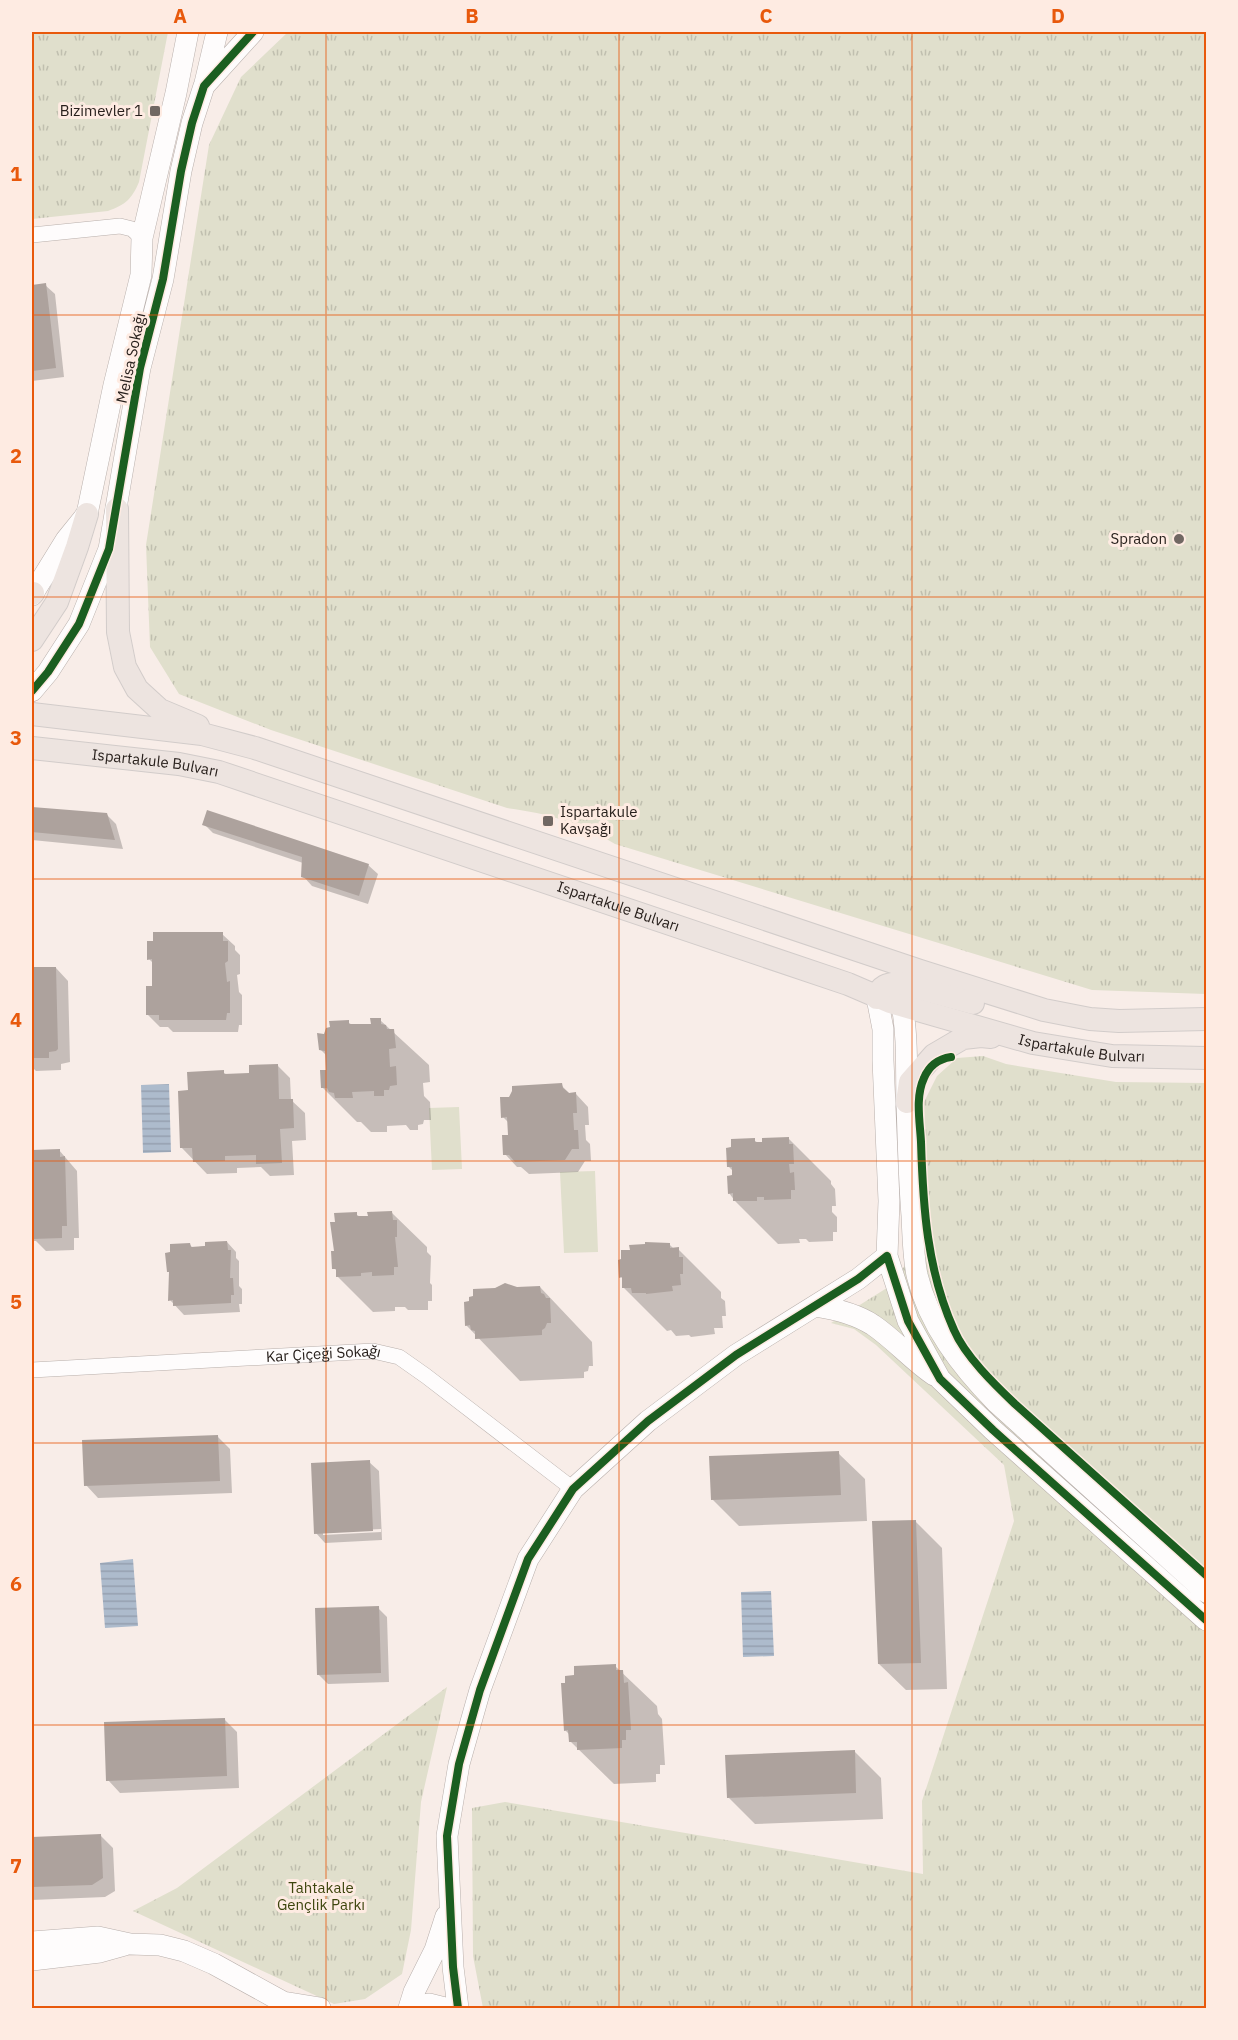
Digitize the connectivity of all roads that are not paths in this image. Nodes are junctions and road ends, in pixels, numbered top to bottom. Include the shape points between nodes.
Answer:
1 (217, 32) edge
2 (253, 32) edge
3 (190, 35) edge
4 (204, 86) junction
5 (32, 235) edge
6 (142, 238) junction
7 (117, 509) junction
8 (87, 514) junction
9 (32, 594) edge
10 (32, 640) edge
11 (32, 692) edge
12 (32, 714) edge
13 (238, 743) junction
14 (35, 746) edge
15 (886, 959) junction
16 (901, 994) junction
17 (877, 998) junction
18 (1090, 1019) junction
19 (1206, 1019) edge
20 (1033, 1043) junction
21 (1206, 1058) edge
22 (907, 1102) junction
23 (887, 1256) junction
24 (917, 1275) junction
25 (816, 1306) junction
26 (32, 1370) edge
27 (941, 1380) junction
28 (573, 1489) junction
29 (1206, 1592) edge
30 (1206, 1620) edge
31 (451, 1901) junction
32 (32, 1942) edge
33 (130, 1944) junction
34 (32, 1960) edge
35 (287, 2005) edge
36 (320, 2008) edge
37 (409, 2008) edge
38 (414, 2008) edge
39 (445, 2008) edge
40 (458, 2008) edge

1 - 4 street
2 - 4 street, Melisa Sokağı
3 - 6 street, Melisa Sokağı
4 - 7 street, Melisa Sokağı via 180,171 163,279 140,368
5 - 6 street via 120,226 132,229
6 - 8 street, Melisa Sokağı via 141,275
7 - 11 street, Melisa Sokağı via 109,549 79,624
7 - 13 main road via 118,632 130,679 160,710
8 - 9 street, Melisa Sokağı
8 - 10 main road via 57,602
12 - 13 main road, Ispartakule Bulvarı via 202,734
13 - 15 main road, Ispartakule Bulvarı
14 - 17 main road, Ispartakule Bulvarı via 219,772 848,984
15 - 16 main road via 895,969
15 - 18 main road, Ispartakule Bulvarı via 1044,1010
16 - 17 main road, Ispartakule Bulvarı
16 - 18 main road
16 - 20 main road, Ispartakule Bulvarı
16 - 22 street via 908,1041
17 - 23 street via 884,1029
18 - 19 main road, Ispartakule Bulvarı
20 - 21 main road, Ispartakule Bulvarı via 1112,1056
20 - 22 main road via 981,1036 963,1038 940,1051 920,1070 910,1082
22 - 24 street
23 - 24 street via 902,1259
23 - 25 street
23 - 27 street via 908,1321
24 - 29 street via 941,1333 970,1375
25 - 27 street via 832,1308 873,1325
25 - 28 street via 736,1355 648,1421
26 - 28 street, Kar Çiçeği Sokağı via 373,1352 399,1357
27 - 30 street
28 - 31 street via 528,1559 477,1700 459,1764 447,1836
31 - 37 street via 435,1950
31 - 40 street
32 - 33 street via 98,1937
33 - 34 street via 100,1952
33 - 35 street via 184,1951
35 - 36 street
38 - 39 street via 429,2004

